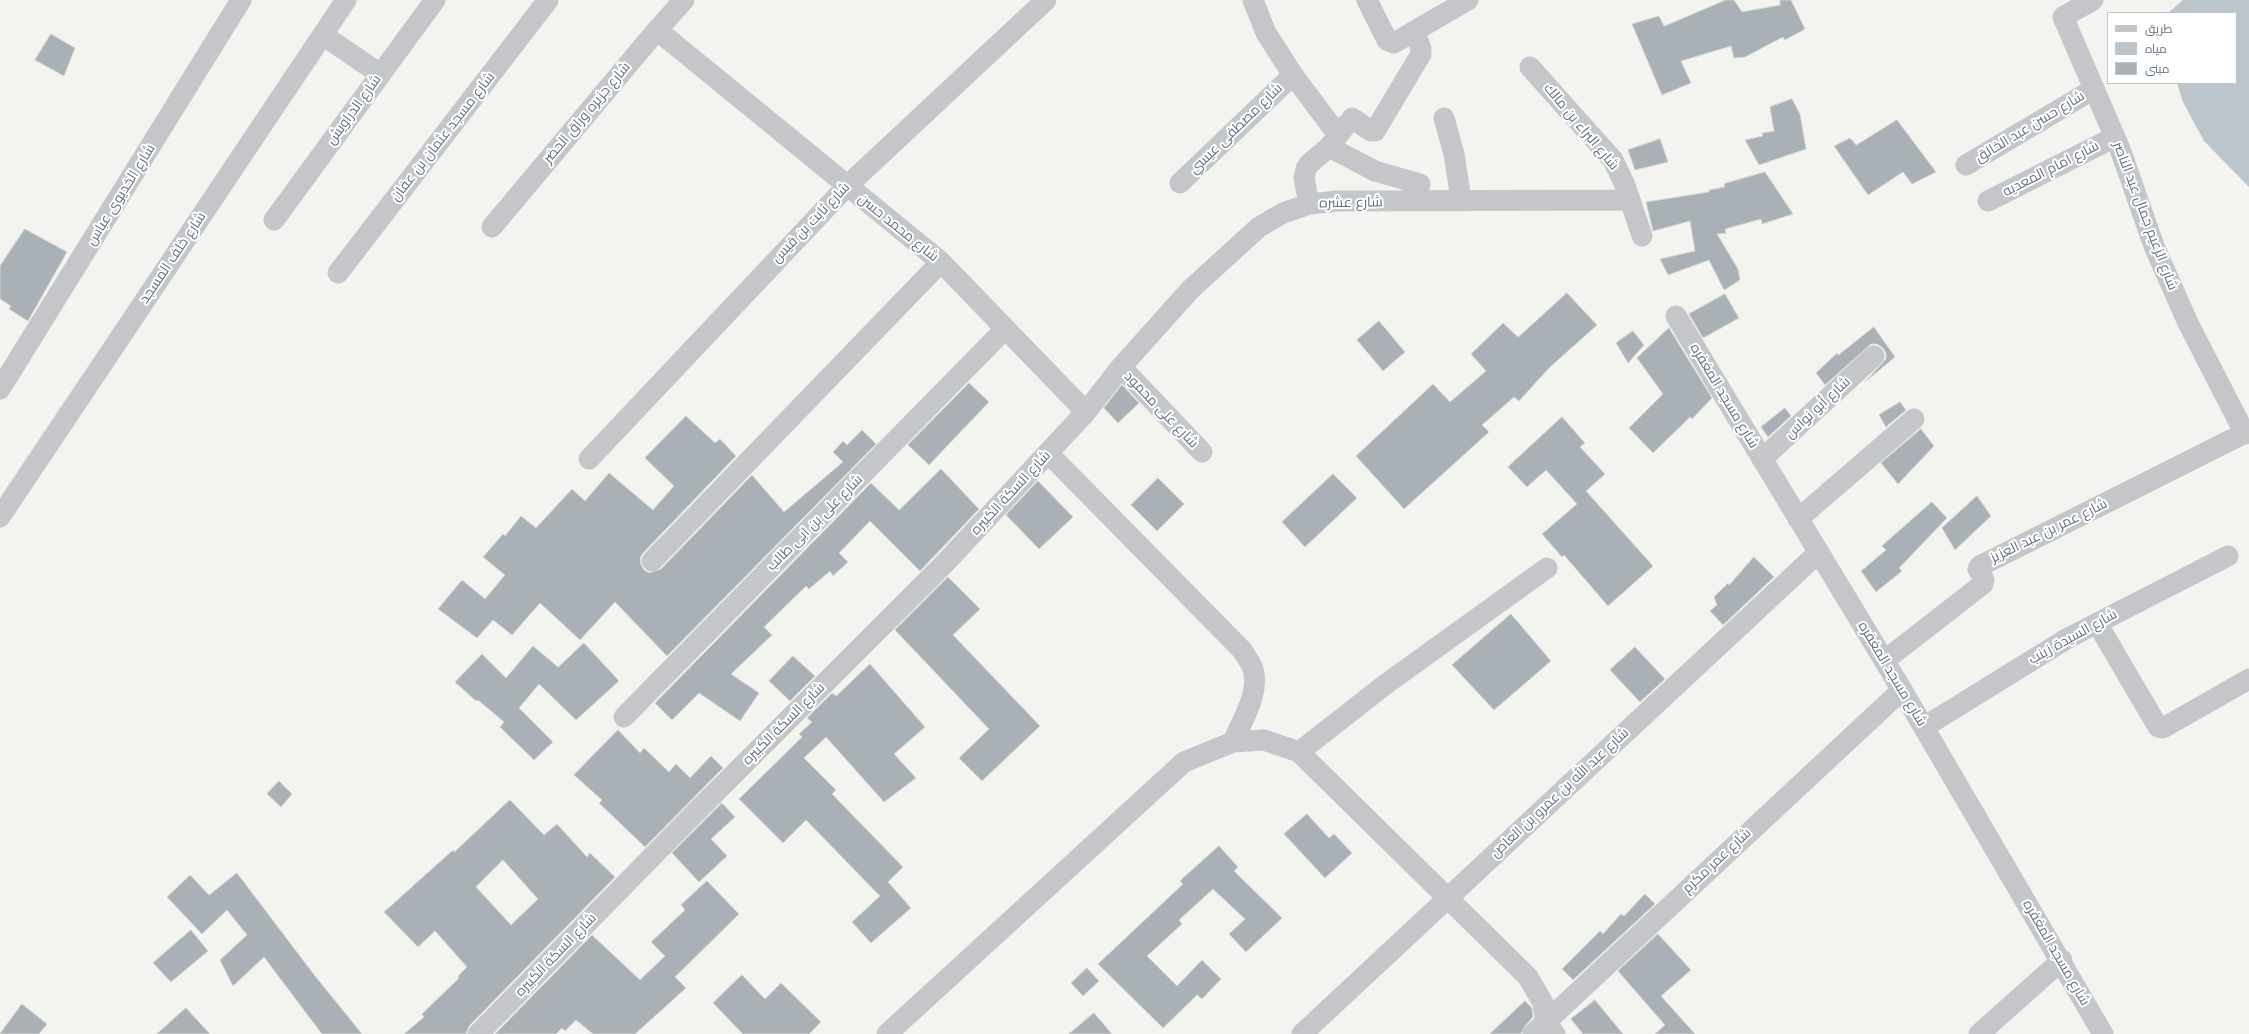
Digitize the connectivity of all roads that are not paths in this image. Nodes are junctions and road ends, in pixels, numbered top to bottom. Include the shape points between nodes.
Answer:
1 (241, 0) edge
2 (346, 0) edge
3 (434, 0) edge
4 (548, 0) edge
5 (684, 0) edge
6 (1046, 0) edge
7 (1253, 0) edge
8 (1367, 0) edge
9 (1468, 0) edge
10 (2093, 0) edge
11 (657, 30) junction
12 (1415, 32) junction
13 (323, 35) junction
14 (1530, 67) dead end
15 (380, 74) junction
16 (1293, 75) junction
17 (2094, 89) junction
18 (1444, 118) dead end
19 (2115, 137) junction
20 (1333, 141) junction
21 (1966, 164) dead end
22 (1180, 182) dead end
23 (1420, 184) dead end
24 (847, 186) junction
25 (1460, 200) junction
26 (1630, 200) junction
27 (1988, 201) dead end
28 (1308, 204) junction
29 (274, 220) dead end
30 (492, 227) dead end
31 (1642, 236) dead end
32 (941, 262) junction
33 (338, 273) dead end
34 (1676, 316) dead end
35 (1005, 329) junction
36 (1874, 356) dead end
37 (1121, 367) junction
38 (0, 389) edge
39 (1086, 412) junction
40 (1914, 418) dead end
41 (2247, 432) edge
42 (1202, 452) dead end
43 (1048, 453) junction
44 (589, 459) dead end
45 (1762, 459) junction
46 (0, 517) edge
47 (1798, 519) junction
48 (1818, 553) junction
49 (2228, 556) dead end
50 (652, 561) dead end
51 (1547, 568) dead end
52 (2097, 623) junction
53 (1884, 661) junction
54 (2249, 679) edge
55 (1902, 690) junction
56 (624, 717) dead end
57 (1924, 727) junction
58 (1233, 742) junction
59 (1299, 752) junction
60 (1448, 898) junction
61 (2062, 960) junction
62 (1545, 1030) edge
63 (478, 1034) edge
64 (887, 1034) edge
65 (1302, 1034) edge
66 (1979, 1034) edge
67 (2103, 1034) edge

1 - 38 street, شارع الخديوى عباس
2 - 13 street, شارع خلف المسجد
3 - 15 street, شارع الدراويش
4 - 33 street, شارع مسجد عثمان بن عفان
5 - 11 street, شارع جزيره وراق الحضر
6 - 24 street, شارع ثابت بن قيس
7 - 16 street via 1266,33
8 - 12 street via 1387,40 1394,43
9 - 12 street
10 - 17 street, شارع الزعيم جمال عبد الناصر via 2063,17
11 - 24 street, شارع محمد حسن
11 - 30 street, شارع جزيره وراق الحضر
12 - 20 street via 1421,54 1375,131 1372,131 1356,112
13 - 15 street
13 - 46 street, شارع خلف المسجد
14 - 26 street, شارع البراء بن مالك via 1613,160
15 - 29 street, شارع الدراويش
16 - 20 street
16 - 22 street, شارع مصطفى عيسي
17 - 19 street, شارع الزعيم جمال عبد الناصر
17 - 21 street, شارع حسن عبد الخالق
18 - 25 street via 1454,154
19 - 27 street, شارع امام المعديه
19 - 41 street, شارع الزعيم جمال عبد الناصر via 2154,246 2188,323
20 - 23 street via 1375,171
20 - 28 street via 1306,169 1304,178
24 - 32 street, شارع محمد حسن
24 - 44 street, شارع ثابت بن قيس
25 - 26 street, شارع عشره
25 - 28 street, شارع عشره via 1337,201
26 - 31 street, شارع البراء بن مالك
28 - 37 street, شارع عشره via 1283,213 1259,227 1190,290
32 - 35 street, شارع محمد حسن
32 - 50 street
34 - 45 street, شارع مسجد المغفره
35 - 39 street, شارع محمد حسن
35 - 56 street, شارع على بن ابى طالب
36 - 45 street, شارع أبو نواس
37 - 39 street, شارع عشره
37 - 42 street, شارع على محمود
39 - 43 street, شارع السكة الكبيره
40 - 47 street
41 - 53 street, شارع عمر بن عبد العزيز via 1980,566 1978,569 1984,583
43 - 58 street via 1242,650 1253,668 1256,683
43 - 63 street, شارع السكة الكبيره via 946,562
45 - 47 street, شارع مسجد المغفره
47 - 48 street, شارع مسجد المغفره
48 - 53 street, شارع مسجد المغفره
48 - 60 street, شارع عبد الله بن عمرو بن العاص
49 - 52 street, شارع السيدة زينب
51 - 59 street via 1386,684
52 - 54 street via 2158,728 2163,728
52 - 57 street, شارع السيدة زينب via 2039,655
53 - 55 street, شارع مسجد المغفره
55 - 57 street, شارع مسجد المغفره
55 - 62 street, شارع عمر مكرم
57 - 61 street, شارع مسجد المغفره
58 - 59 street via 1264,740
58 - 64 street via 1184,762
59 - 60 street
60 - 62 street via 1528,977 1543,1003
60 - 65 street, شارع عبد الله بن عمرو بن العاص
61 - 66 street
61 - 67 street, شارع مسجد المغفره

